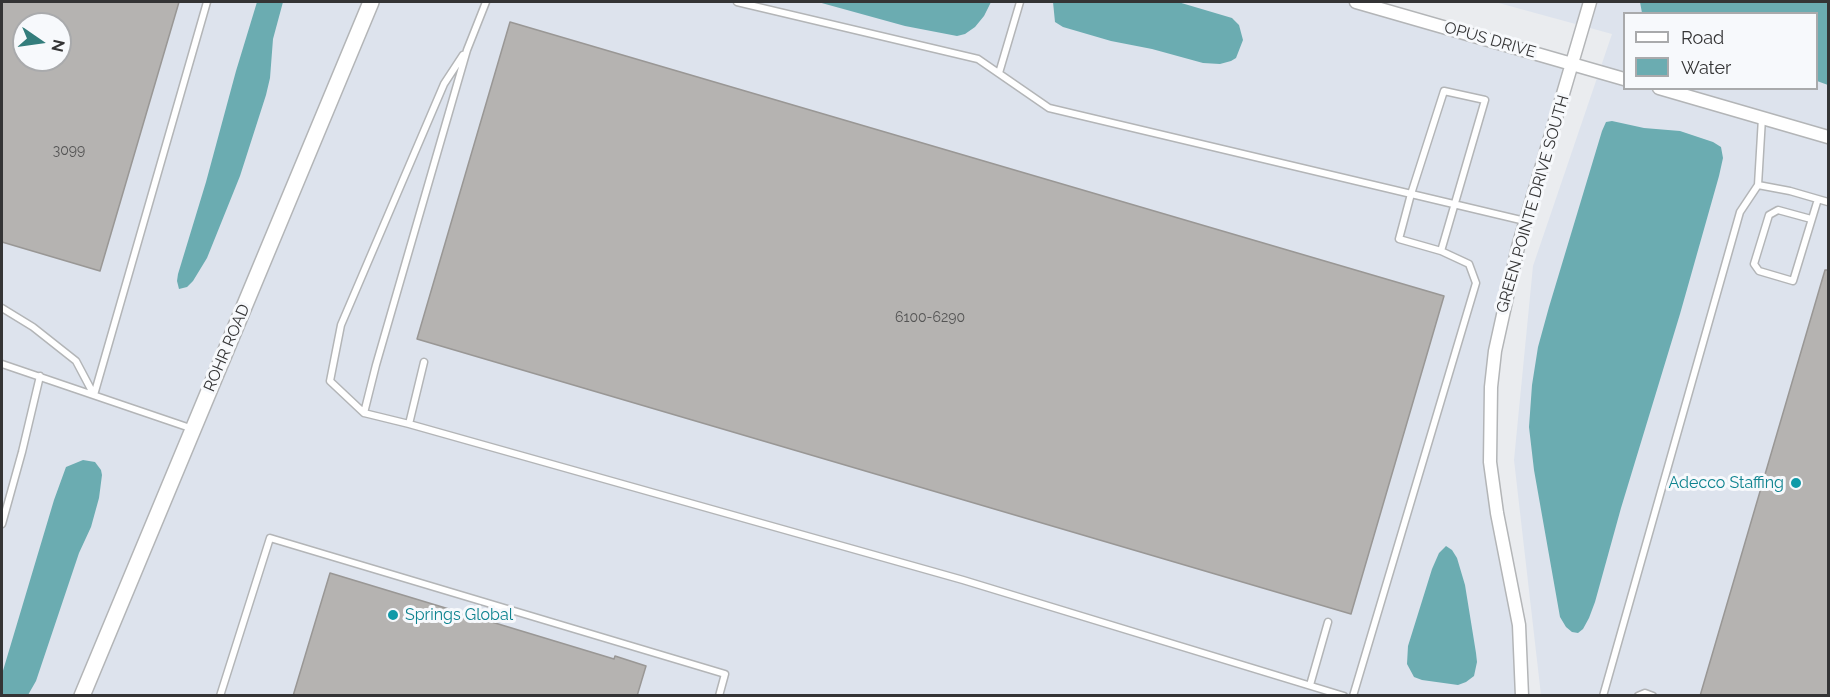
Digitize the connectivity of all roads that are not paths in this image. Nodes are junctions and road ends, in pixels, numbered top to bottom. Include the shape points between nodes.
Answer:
1 (207, 2) edge
2 (371, 2) edge
3 (486, 2) edge
4 (737, 2) edge
5 (1020, 2) edge
6 (1356, 2) edge
7 (1590, 2) edge
8 (467, 50) junction
9 (1572, 64) junction
10 (999, 73) junction
11 (1623, 79) edge
12 (1666, 90) edge
13 (1762, 118) junction
14 (1828, 137) edge
15 (1758, 185) junction
16 (1411, 194) junction
17 (1818, 199) junction
18 (1828, 202) edge
19 (1455, 205) junction
20 (1811, 219) junction
21 (1525, 221) junction
22 (1441, 251) junction
23 (2, 308) edge
24 (424, 362) dead end
25 (2, 364) edge
26 (40, 376) junction
27 (94, 395) junction
28 (364, 413) junction
29 (409, 424) junction
30 (193, 429) junction
31 (2, 524) edge
32 (1328, 622) dead end
33 (1310, 685) junction
34 (82, 696) edge
35 (220, 696) edge
36 (719, 696) edge
37 (1344, 696) edge
38 (1353, 696) edge
39 (1522, 696) edge
40 (1603, 696) edge
41 (1638, 696) edge
42 (1653, 696) edge

1 - 27 lane
2 - 30 street, ROHR ROAD
3 - 8 lane
4 - 10 lane via 978,59
5 - 10 lane
6 - 9 street, OPUS DRIVE
7 - 9 street, GREEN POINTE DRIVE SOUTH
8 - 28 lane
8 - 28 lane via 444,84 341,325 330,381
9 - 11 street, OPUS DRIVE
9 - 21 street, GREEN POINTE DRIVE SOUTH
10 - 16 lane via 1049,108
12 - 13 street
13 - 14 street
13 - 15 lane
15 - 17 lane
15 - 40 lane via 1740,212
16 - 19 lane
16 - 19 lane via 1444,91 1485,100
16 - 22 lane via 1399,239
17 - 18 lane
17 - 20 lane
19 - 21 lane
19 - 22 lane
20 - 20 lane via 1793,281 1759,271 1755,264 1769,215 1778,210
21 - 39 street, GREEN POINTE DRIVE SOUTH via 1501,316 1490,425 1497,513 1519,625
22 - 38 lane via 1469,264 1476,283
23 - 27 lane via 76,361
24 - 29 lane
25 - 26 lane
26 - 27 lane
26 - 31 lane
27 - 30 lane
28 - 29 lane
29 - 33 lane via 951,577
30 - 34 street, ROHR ROAD
32 - 33 lane
33 - 37 lane
35 - 36 lane via 270,538 725,674
41 - 42 lane

